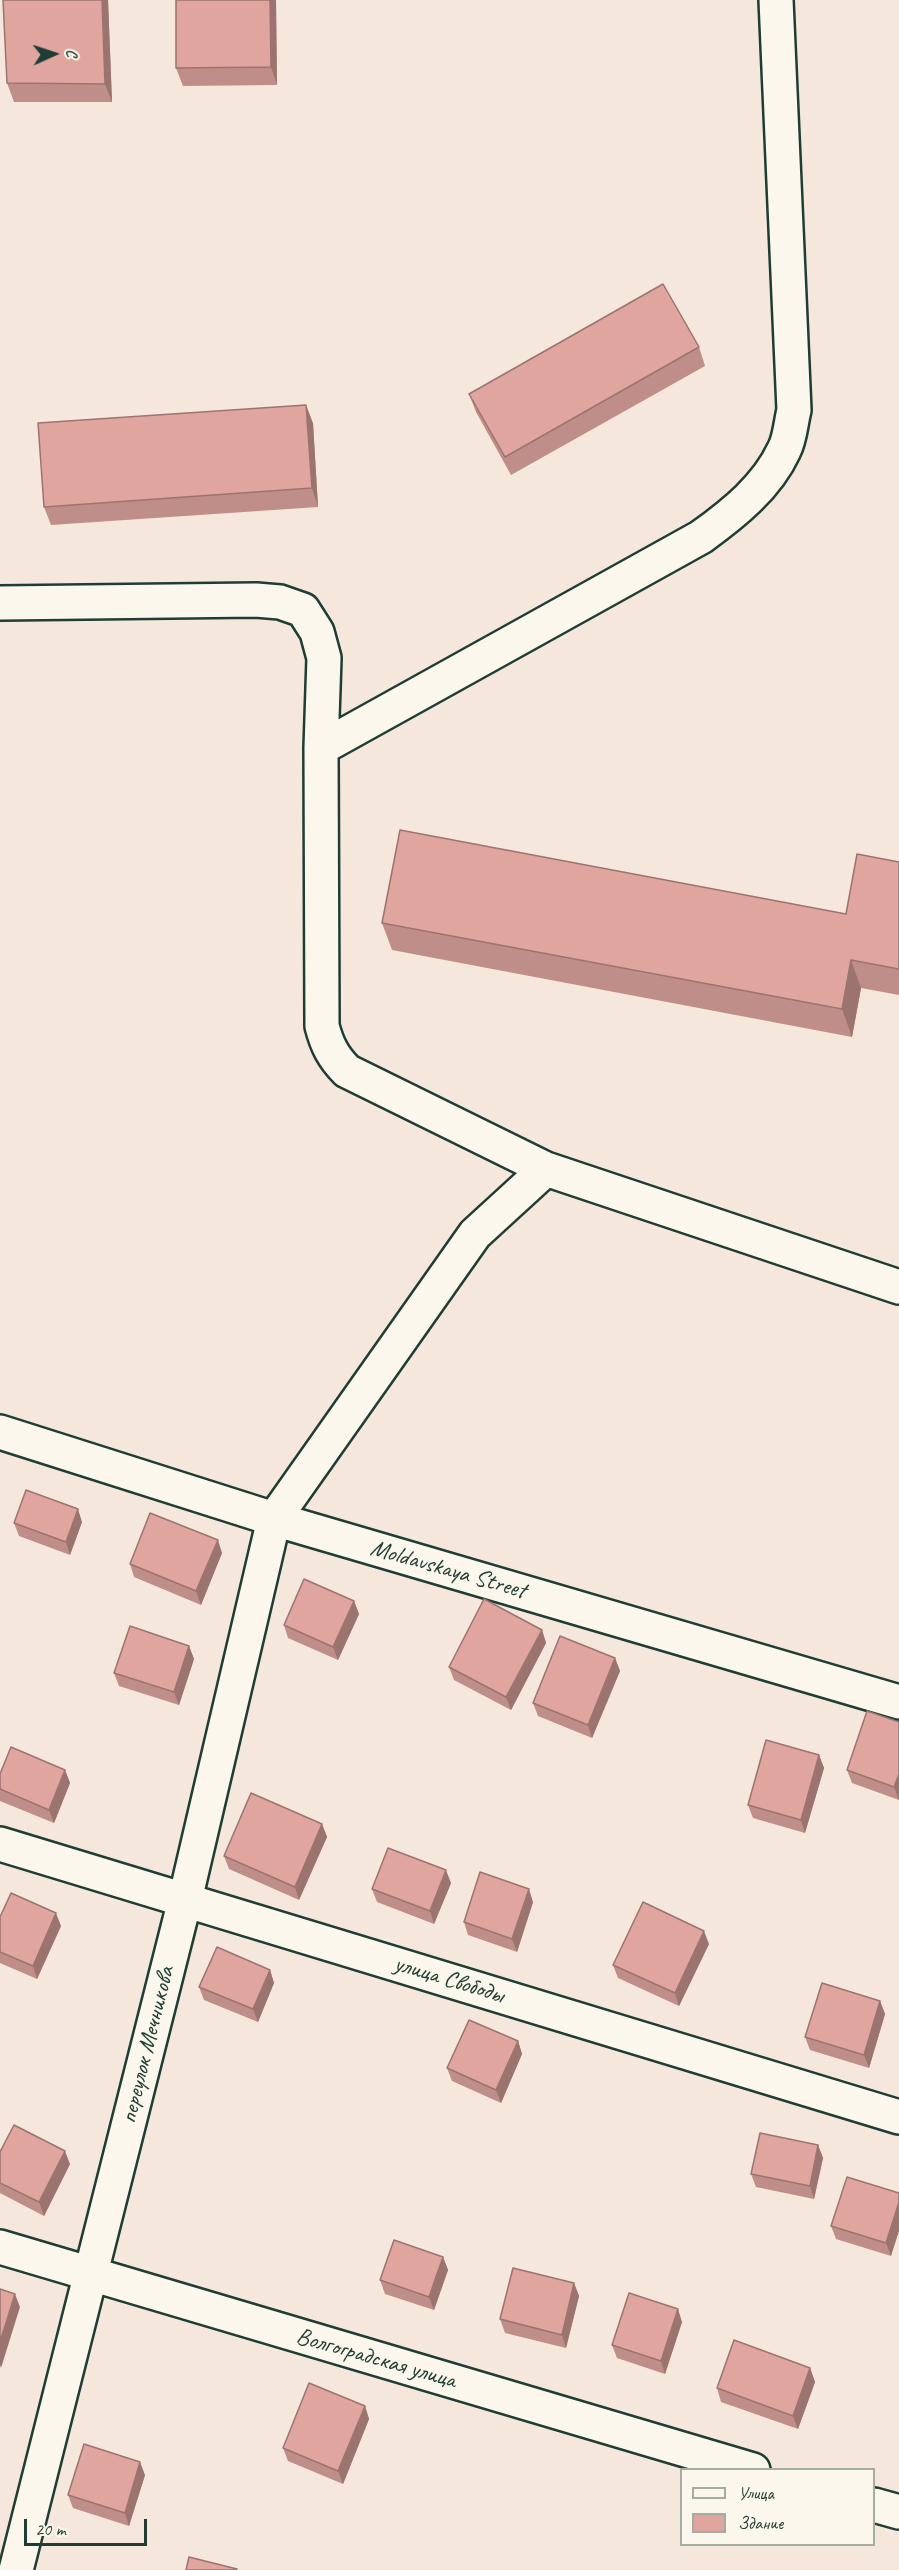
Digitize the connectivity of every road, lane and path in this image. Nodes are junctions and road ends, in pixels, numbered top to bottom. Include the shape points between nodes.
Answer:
1 (776, 0) edge
2 (0, 603) edge
3 (321, 747) junction
4 (546, 1169) junction
5 (899, 1287) edge
6 (0, 1432) edge
7 (274, 1520) junction
8 (899, 1702) edge
9 (0, 1844) edge
10 (185, 1900) junction
11 (899, 2117) edge
12 (0, 2247) edge
13 (90, 2276) junction
14 (750, 2468) edge
15 (875, 2506) edge
16 (899, 2512) edge
17 (16, 2570) edge

1 - 3 street via 794,410 785,450 761,485 734,514 701,537
2 - 3 street via 256,600 280,602 303,610 317,632 324,658
3 - 4 street via 322,1026 335,1059 347,1071
4 - 5 street
4 - 7 street via 474,1234
6 - 7 street, Moldavskaya Street
7 - 8 street, Moldavskaya Street
7 - 10 street, переулок Мечникова
9 - 10 street, улица Свободы
10 - 11 street, улица Свободы
10 - 13 street, переулок Мечникова
12 - 13 street, Волгоградская улица
13 - 14 street, Волгоградская улица
13 - 17 street, переулок Мечникова
15 - 16 street

